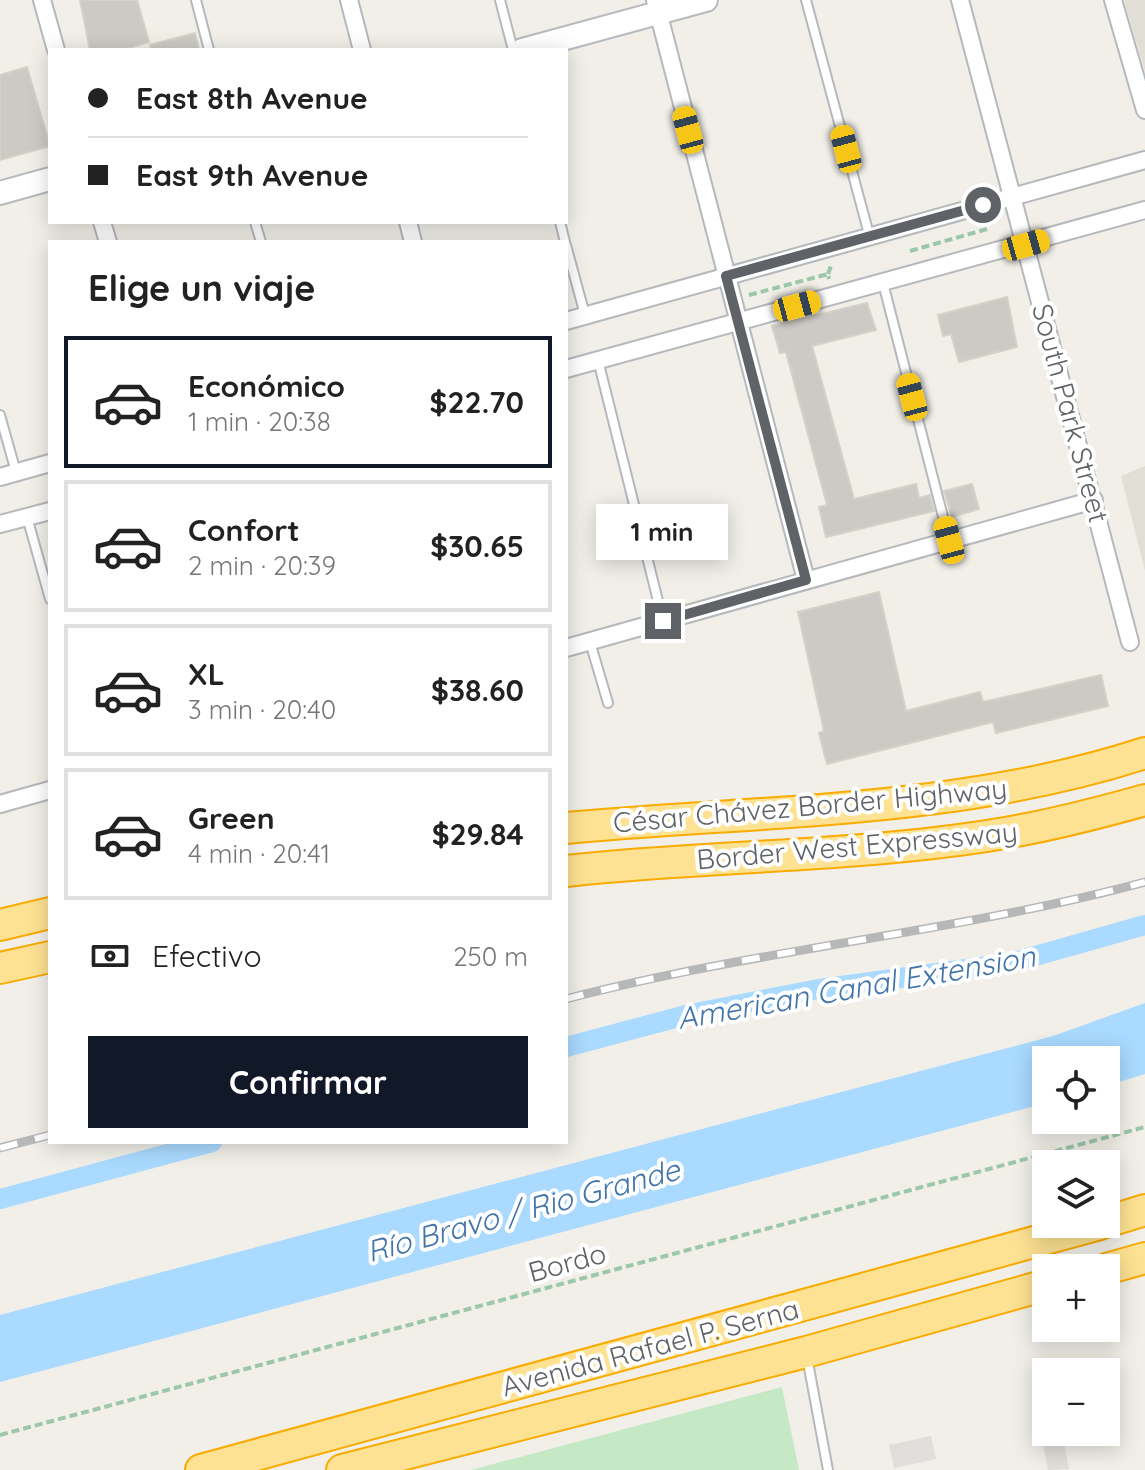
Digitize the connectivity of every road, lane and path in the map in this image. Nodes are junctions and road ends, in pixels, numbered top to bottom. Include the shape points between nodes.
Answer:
1 (42, 0) edge
2 (196, 0) edge
3 (349, 0) edge
4 (500, 0) edge
5 (706, 0) edge
6 (806, 0) edge
7 (960, 0) edge
8 (1113, 0) edge
9 (656, 6) edge
10 (55, 48) edge
11 (208, 48) edge
12 (361, 48) edge
13 (512, 48) edge
14 (528, 48) edge
15 (1145, 110) edge
16 (1145, 160) edge
17 (48, 180) edge
18 (0, 193) edge
19 (1011, 197) junction
20 (1145, 210) edge
21 (989, 218) dead end
22 (870, 238) junction
23 (1026, 245) junction
24 (568, 251) edge
25 (909, 251) dead end
26 (833, 257) dead end
27 (828, 274) junction
28 (726, 276) junction
29 (883, 283) junction
30 (831, 287) dead end
31 (746, 296) dead end
32 (585, 315) junction
33 (568, 320) edge
34 (739, 321) junction
35 (598, 360) junction
36 (568, 368) edge
37 (0, 415) edge
38 (48, 464) edge
39 (8, 475) edge
40 (1094, 500) junction
41 (48, 512) edge
42 (27, 517) junction
43 (0, 524) edge
44 (949, 540) junction
45 (806, 580) junction
46 (48, 592) edge
47 (663, 621) junction
48 (590, 641) junction
49 (1130, 642) dead end
50 (568, 647) edge
51 (608, 703) dead end
52 (1145, 753) edge
53 (48, 791) edge
54 (1145, 800) edge
55 (0, 804) edge
56 (568, 828) edge
57 (568, 871) edge
58 (48, 913) edge
59 (0, 925) edge
60 (48, 957) edge
61 (0, 968) edge
62 (1145, 1127) edge
63 (1145, 1210) edge
64 (1120, 1218) edge
65 (1049, 1238) edge
66 (1145, 1258) edge
67 (1120, 1265) edge
68 (1032, 1289) edge
69 (806, 1352) junction
70 (0, 1435) edge
71 (201, 1470) edge
72 (342, 1470) edge
73 (828, 1470) edge

1 - 10 street
2 - 11 lane
3 - 12 street
4 - 13 lane
5 - 9 street
6 - 22 lane
7 - 19 street, South Park Street
8 - 15 street
9 - 14 street
9 - 28 street
16 - 19 street
17 - 18 street
19 - 22 street
19 - 23 street, South Park Street
20 - 23 street
21 - 25 path via 987,229
22 - 28 street
23 - 29 street
23 - 40 street, South Park Street
24 - 32 lane
26 - 27 path
27 - 30 path
27 - 31 path
28 - 32 street
28 - 34 street
29 - 34 street
29 - 44 lane
32 - 33 street
34 - 35 street
34 - 45 street
35 - 36 street
35 - 47 lane
37 - 39 lane
38 - 39 street
40 - 44 street
40 - 49 street, South Park Street
41 - 42 street
42 - 43 street
42 - 46 lane
44 - 45 street
45 - 47 street
47 - 48 street
48 - 50 street
48 - 51 lane
52 - 56 highway, César Chávez Border Highway via 1078,775 984,792
53 - 55 street
54 - 57 highway, Border West Expressway via 974,837
58 - 59 highway
60 - 61 highway
62 - 70 path, Bordo
63 - 64 highway
65 - 71 highway, Avenida Rafael P. Serna
66 - 67 highway
68 - 69 highway, Avenida Rafael P. Serna
69 - 72 highway, Avenida Rafael P. Serna
69 - 73 lane

